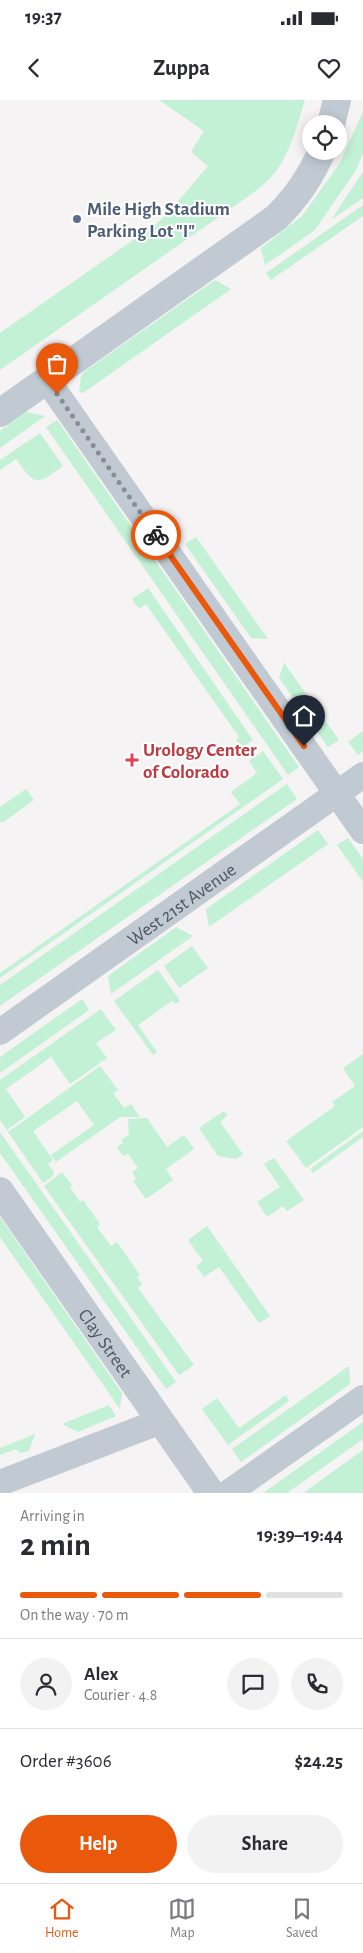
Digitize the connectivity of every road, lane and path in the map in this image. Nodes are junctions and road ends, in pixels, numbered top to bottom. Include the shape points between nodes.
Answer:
1 (336, 100) edge
2 (333, 115) edge
3 (318, 160) edge
4 (47, 380) junction
5 (0, 412) edge
6 (363, 775) edge
7 (338, 794) junction
8 (363, 831) edge
9 (0, 1032) edge
10 (0, 1191) edge
11 (363, 1398) edge
12 (161, 1421) junction
13 (0, 1483) edge
14 (211, 1493) edge
15 (228, 1493) edge

1 - 2 street
3 - 4 street via 297,196 277,217
4 - 5 street
4 - 7 street
6 - 7 street, West 21st Avenue
7 - 8 street
7 - 9 street, West 21st Avenue
10 - 12 street, Clay Street
11 - 15 street
12 - 13 street
12 - 14 street, Clay Street

